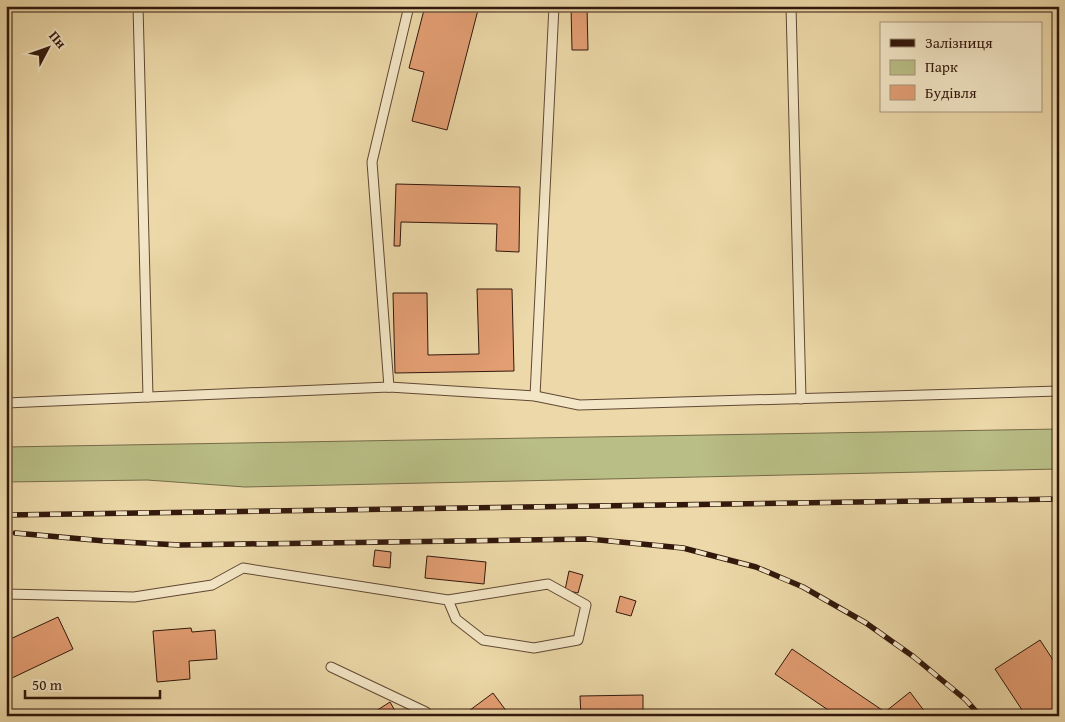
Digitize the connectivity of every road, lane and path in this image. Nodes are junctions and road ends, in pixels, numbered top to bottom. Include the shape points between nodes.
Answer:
1 (138, 6) edge
2 (409, 6) edge
3 (554, 6) edge
4 (791, 6) edge
5 (389, 387) junction
6 (1059, 391) edge
7 (535, 396) junction
8 (148, 397) junction
9 (801, 399) junction
10 (6, 403) edge
11 (6, 594) edge
12 (448, 600) junction
13 (330, 667) dead end
14 (428, 716) edge

1 - 8 lane
2 - 5 lane via 372,162
3 - 7 lane
4 - 9 lane
5 - 7 lane
5 - 8 lane
6 - 9 lane
7 - 9 lane via 579,405
8 - 10 lane
11 - 12 lane via 134,597 212,585 243,568
12 - 12 lane via 548,584 586,605 578,640 534,648 483,640 456,620
13 - 14 lane via 426,712

